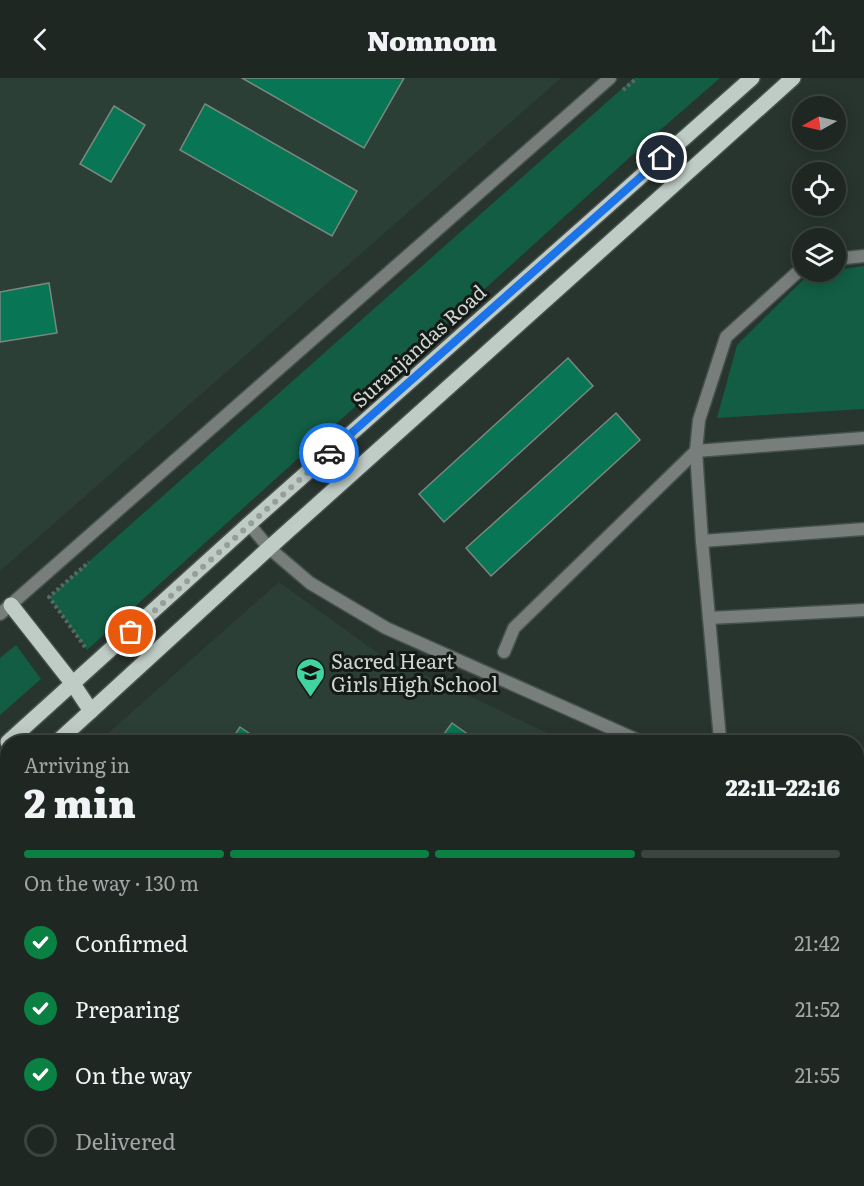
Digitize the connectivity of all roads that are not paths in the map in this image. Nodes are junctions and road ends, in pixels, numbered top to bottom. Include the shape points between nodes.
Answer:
1 (610, 78) edge
2 (752, 78) edge
3 (793, 78) edge
4 (864, 256) edge
5 (846, 258) edge
6 (792, 277) edge
7 (864, 438) edge
8 (696, 451) junction
9 (249, 524) junction
10 (864, 529) edge
11 (702, 542) junction
12 (269, 548) junction
13 (5, 610) edge
14 (864, 610) edge
15 (709, 618) junction
16 (504, 652) dead end
17 (73, 684) junction
18 (91, 711) junction
19 (17, 735) edge
20 (65, 735) edge
21 (626, 735) edge
22 (720, 735) edge

1 - 13 street
2 - 9 main road, Suranjandas Road
3 - 12 main road
4 - 5 street
6 - 8 street via 726,336 699,420
7 - 8 street
8 - 11 street
8 - 16 street via 514,628
9 - 12 street
9 - 17 main road, Suranjandas Road
10 - 11 street
11 - 15 street
12 - 18 main road
12 - 21 street via 310,583 386,628
13 - 17 main road
14 - 15 street
15 - 22 street
17 - 18 main road
17 - 19 main road, Suranjandas Road
18 - 20 main road

